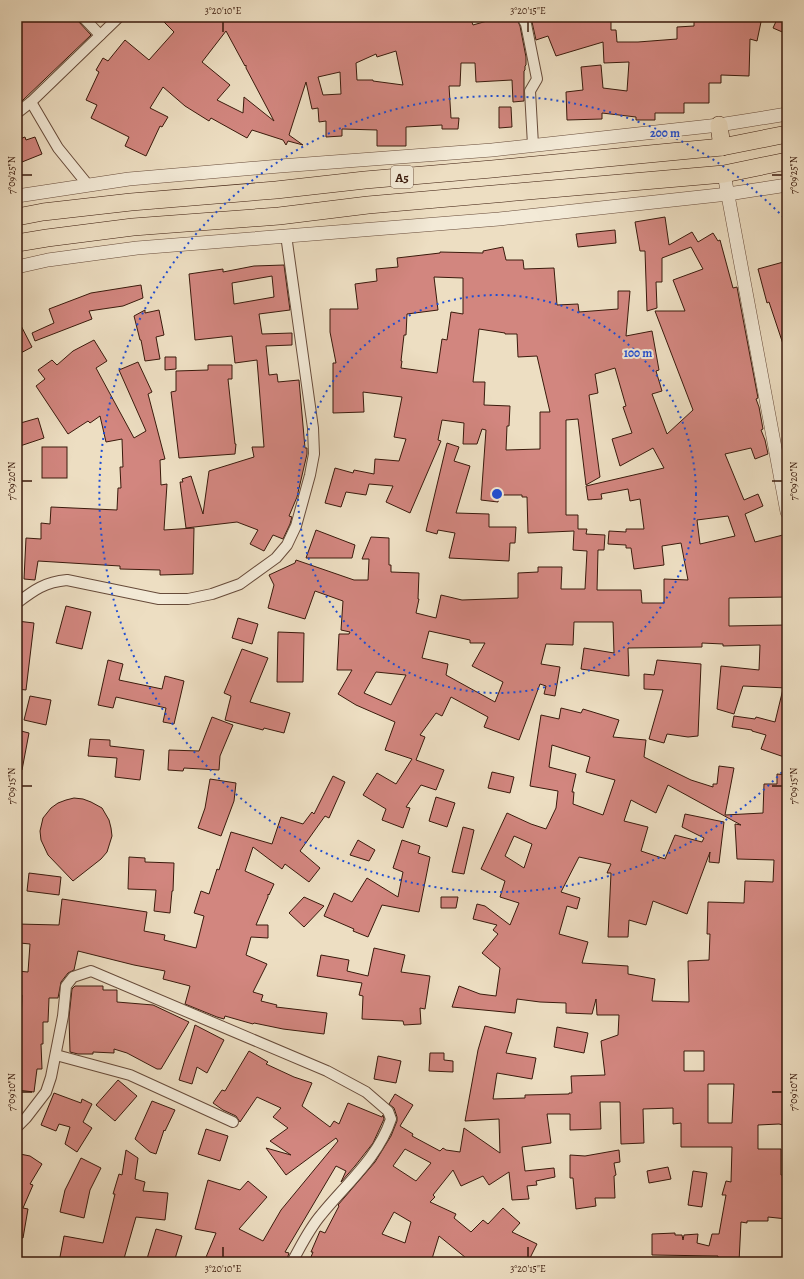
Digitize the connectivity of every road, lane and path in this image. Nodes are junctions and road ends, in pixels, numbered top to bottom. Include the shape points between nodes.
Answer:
1 (83, 17) edge
2 (118, 17) edge
3 (522, 17) edge
4 (100, 35) junction
5 (31, 102) junction
6 (17, 113) edge
7 (787, 114) edge
8 (719, 125) junction
9 (787, 134) edge
10 (533, 145) junction
11 (722, 147) junction
12 (787, 160) edge
13 (724, 174) junction
14 (88, 185) junction
15 (787, 185) edge
16 (728, 194) junction
17 (17, 196) edge
18 (17, 217) edge
19 (286, 235) junction
20 (17, 243) edge
21 (17, 267) edge
22 (787, 512) edge
23 (17, 603) edge
24 (56, 1055) junction
25 (232, 1122) dead end
26 (17, 1127) edge
27 (292, 1262) edge

1 - 4 street
2 - 4 street
3 - 10 street via 526,24 537,79 530,91
4 - 5 street
5 - 6 street
5 - 14 street via 58,148
7 - 8 street
8 - 10 street
8 - 11 highway
9 - 11 highway, A5
10 - 14 street via 129,179
11 - 18 highway, A5 via 131,202
12 - 13 highway, A5
13 - 16 street
13 - 20 highway, A5 via 368,205 279,216 133,228
14 - 17 street
15 - 16 street
16 - 19 street via 499,219
16 - 22 street
19 - 21 street via 137,248 48,260
19 - 23 street via 313,428 314,454 296,526 287,545 276,558 240,584 194,598 159,599 67,580 43,585
24 - 25 street via 130,1074
24 - 26 street via 46,1092
24 - 27 street via 66,986 73,977 91,971 327,1071 366,1092 388,1111 391,1119 381,1143 352,1181 320,1216

